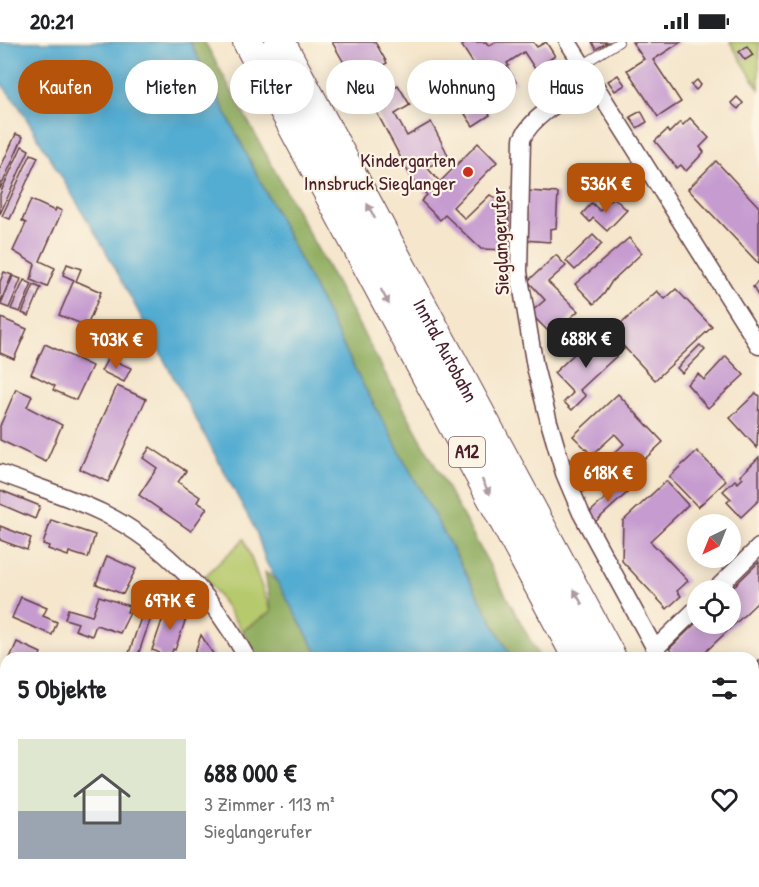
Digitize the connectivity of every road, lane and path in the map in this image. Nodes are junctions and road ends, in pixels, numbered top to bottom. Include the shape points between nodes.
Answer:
1 (248, 42) edge
2 (280, 42) edge
3 (298, 42) edge
4 (568, 42) edge
5 (618, 42) edge
6 (579, 60) edge
7 (590, 60) edge
8 (605, 101) edge
9 (317, 110) junction
10 (538, 114) edge
11 (759, 346) edge
12 (0, 473) edge
13 (759, 547) edge
14 (725, 580) edge
15 (687, 620) edge
16 (244, 652) edge
17 (575, 652) edge
18 (608, 652) edge
19 (656, 652) edge
20 (659, 652) edge

1 -> 17 highway, Inntal Autobahn / A12
2 - 9 highway, Inntal Autobahn / A12
3 - 9 highway via 312,74
4 - 6 street
5 - 7 lane
8 - 11 street
18 -> 9 highway, Inntal Autobahn / A12
10 - 19 street, Sieglangerufer via 522,139 519,175 519,272 535,367 571,491
12 - 16 street via 103,513 150,541 196,586
13 - 14 street
15 - 20 street

